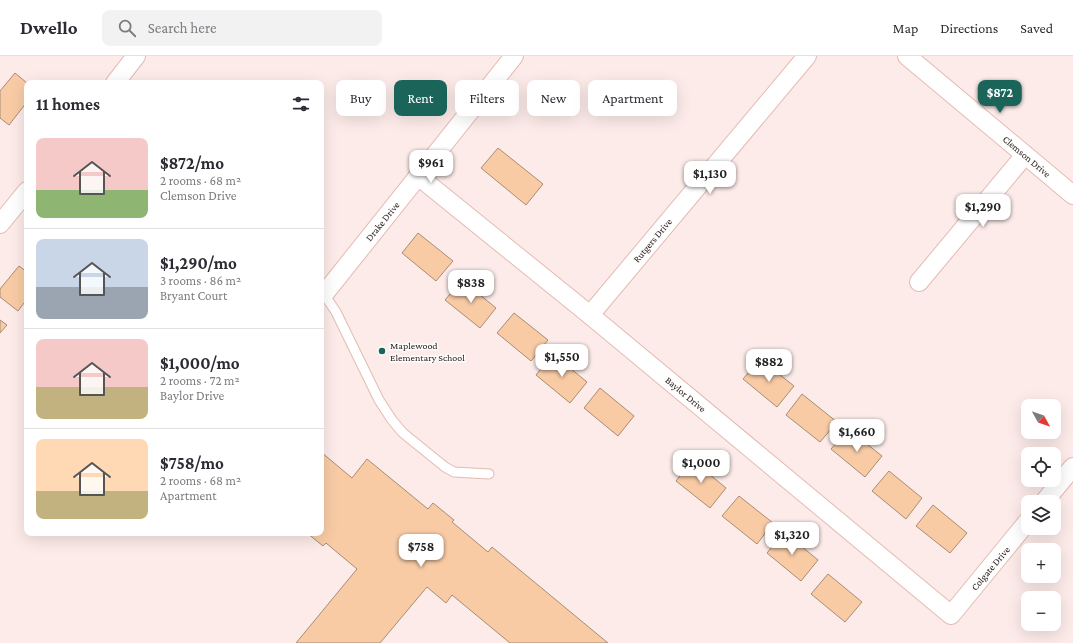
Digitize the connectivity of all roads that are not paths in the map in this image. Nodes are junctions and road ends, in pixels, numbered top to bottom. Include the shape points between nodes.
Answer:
1 (136, 56) edge
2 (514, 56) edge
3 (807, 56) edge
4 (907, 56) edge
5 (117, 80) edge
6 (1025, 155) junction
7 (418, 176) junction
8 (24, 195) edge
9 (1073, 195) edge
10 (0, 224) edge
11 (919, 282) dead end
12 (324, 290) edge
13 (324, 293) edge
14 (590, 315) junction
15 (1073, 467) edge
16 (489, 474) dead end
17 (1050, 495) edge
18 (1021, 530) edge
19 (951, 615) joint

1 - 5 street
2 - 7 street, Drake Drive
3 - 14 street, Rutgers Drive
4 - 6 street, Clemson Drive
6 - 9 street, Clemson Drive
6 - 11 street
7 - 12 street, Drake Drive
7 - 14 street, Baylor Drive
8 - 10 street
13 - 16 lane via 379,400 403,433 454,472
14 - 19 street, Baylor Drive
15 - 17 street
18 - 19 street, Colgate Drive

